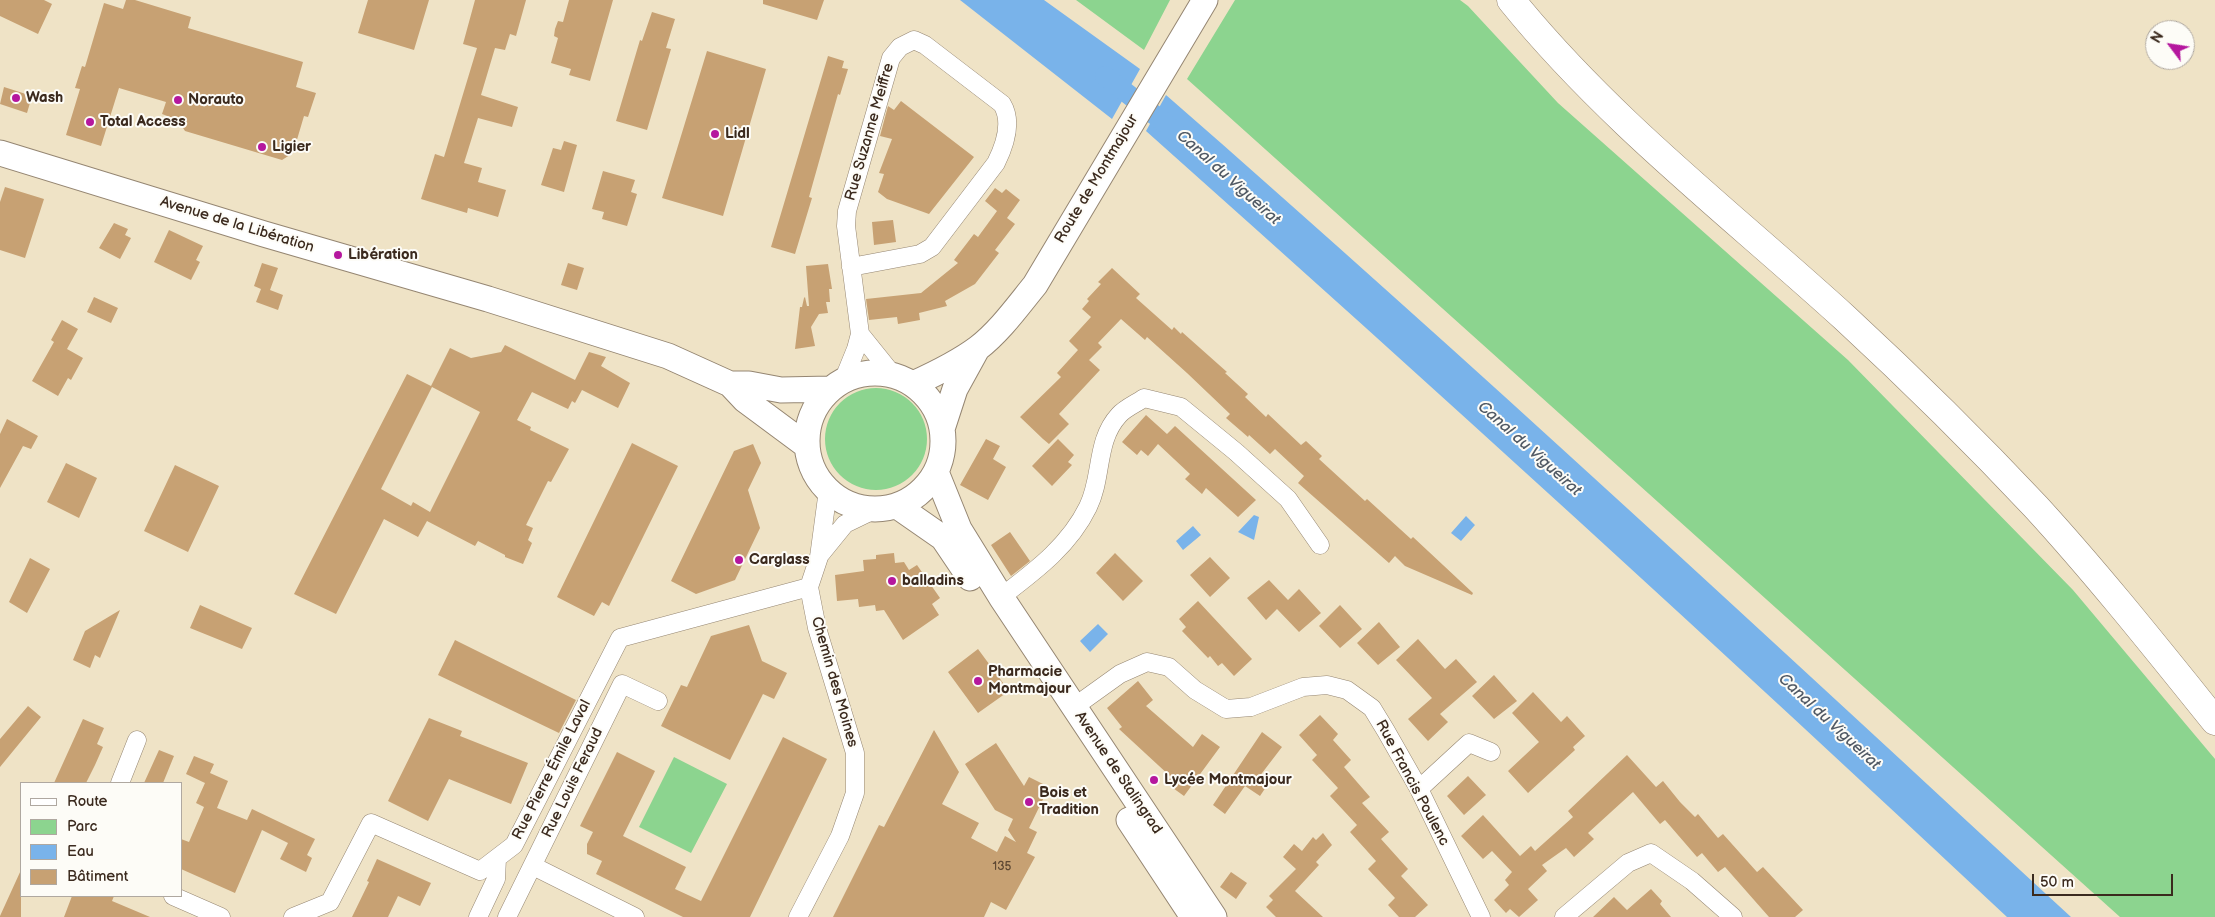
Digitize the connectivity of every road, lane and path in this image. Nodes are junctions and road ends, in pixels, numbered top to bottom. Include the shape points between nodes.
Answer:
1 (1205, 0) edge
2 (1512, 0) edge
3 (0, 152) edge
4 (851, 267) junction
5 (860, 334) junction
6 (977, 349) junction
7 (903, 380) junction
8 (730, 384) junction
9 (837, 385) junction
10 (942, 429) junction
11 (807, 446) junction
12 (936, 472) junction
13 (828, 490) junction
14 (886, 507) junction
15 (1320, 545) dead end
16 (818, 557) junction
17 (809, 587) junction
18 (995, 605) junction
19 (1039, 672) junction
20 (658, 701) dead end
21 (1074, 707) junction
22 (2215, 722) edge
23 (1075, 738) junction
24 (137, 740) dead end
25 (1491, 752) dead end
26 (120, 782) edge
27 (1418, 789) junction
28 (1166, 844) junction
29 (497, 858) junction
30 (532, 866) junction
31 (1179, 896) junction
32 (175, 897) edge
33 (221, 917) edge
34 (293, 917) edge
35 (478, 917) edge
36 (506, 917) edge
37 (635, 917) edge
38 (798, 917) edge
39 (1193, 917) edge
40 (1214, 917) edge
41 (1481, 917) edge
42 (1564, 917) edge
43 (1733, 917) edge

1 - 6 main road, Route de Montmajour via 1035,285 1002,326
2 - 22 main road via 1555,52 1607,105 1845,319 1984,453 2087,566
3 - 8 main road, Avenue de la Libération via 668,356
4 - 4 street, Rue Suzanne Meiffre via 846,226 850,202 891,58 900,47 914,40 1002,104 1008,122 1002,150 996,163 932,247 920,254
4 - 5 street, Rue Suzanne Meiffre
5 - 7 street
5 - 9 street, Rue Suzanne Meiffre via 856,349
6 - 7 main road, Route de Montmajour via 943,370
6 - 10 main road, Route de Montmajour via 955,389
7 - 9 main road via 876,373 859,375
7 - 10 main road via 926,396 937,412
8 - 9 main road, Avenue de la Libération via 781,390
8 - 11 main road, Avenue de la Libération via 745,400
9 - 11 main road via 814,412
10 - 12 main road via 942,451
11 - 13 main road via 817,477
12 - 14 main road via 912,498
12 - 18 main road, Avenue de Stalingrad
13 - 14 main road via 859,507
13 - 16 street, Chemin des Moines
14 - 16 street, Chemin des Moines via 845,524
14 - 18 main road, Avenue de Stalingrad via 943,538
15 - 18 street via 1288,499 1236,452 1181,407 1144,398 1119,414 1102,443 1100,471 1088,506 1072,534 1038,569
16 - 17 street, Chemin des Moines
17 - 29 street, Rue Pierre Émile Laval via 620,638 514,845
17 - 38 street, Chemin des Moines via 817,628 855,753 856,793 840,836
18 - 19 main road, Avenue de Stalingrad
19 - 21 main road via 1065,705
19 - 23 main road, Avenue de Stalingrad
20 - 30 street, Rue Louis Feraud via 622,684
21 - 23 main road via 1073,718 1079,726
21 - 27 street, Rue Francis Poulenc via 1120,674 1147,662 1169,667 1226,709 1251,707 1304,687 1327,685 1340,688 1372,708
21 - 28 main road, Avenue de Stalingrad
23 - 31 main road, Avenue de Stalingrad
24 - 26 street
25 - 27 street via 1469,743
27 - 41 street, Rue Francis Poulenc
28 - 31 main road via 1166,859 1182,884
28 - 40 main road, Avenue de Stalingrad
29 - 34 street, Rue Pierre Émile Laval via 480,871 371,823 330,902
29 - 35 street via 496,879
30 - 36 street, Rue Louis Feraud
30 - 37 street
31 - 39 main road, Avenue de Stalingrad
32 - 33 street
42 - 43 street via 1628,863 1651,853 1692,881

